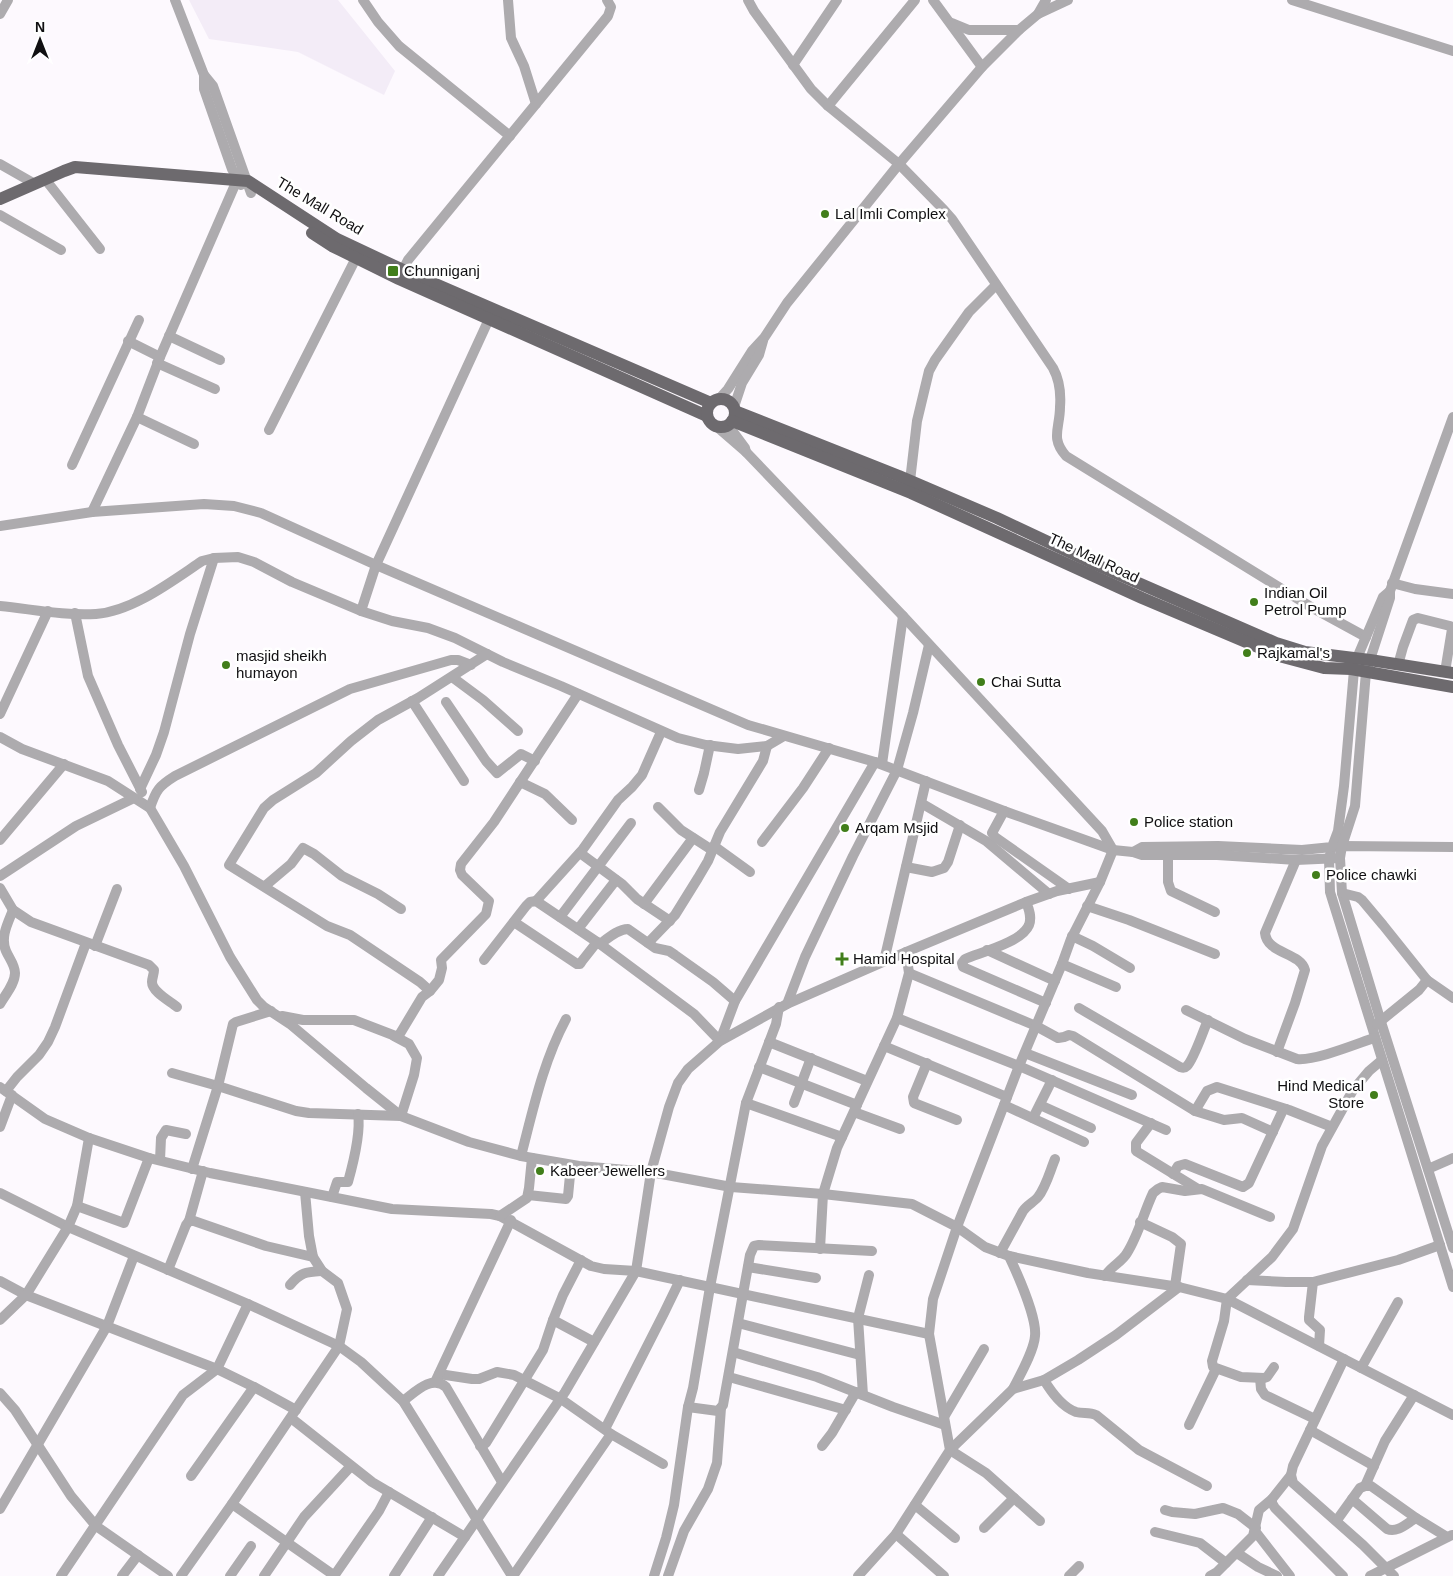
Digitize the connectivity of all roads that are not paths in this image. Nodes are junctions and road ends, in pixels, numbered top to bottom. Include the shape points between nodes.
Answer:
1 (8, 0) edge
2 (175, 0) edge
3 (363, 0) edge
4 (508, 0) edge
5 (607, 0) edge
6 (748, 0) edge
7 (837, 0) edge
8 (915, 0) edge
9 (933, 0) edge
10 (1046, 0) edge
11 (1068, 0) edge
12 (1292, 0) edge
13 (0, 14) edge
14 (1038, 14) junction
15 (949, 22) junction
16 (1019, 30) junction
17 (1453, 51) edge
18 (793, 65) junction
19 (982, 67) junction
20 (536, 104) junction
21 (828, 106) junction
22 (510, 136) junction
23 (0, 164) edge
24 (899, 164) junction
25 (40, 181) junction
26 (243, 186) junction
27 (0, 199) edge
28 (0, 215) edge
29 (100, 249) dead end
30 (61, 250) dead end
31 (356, 258) junction
32 (401, 274) junction
33 (996, 285) junction
34 (489, 319) junction
35 (139, 320) dead end
36 (169, 336) junction
37 (764, 338) junction
38 (128, 341) junction
39 (159, 360) junction
40 (220, 360) dead end
41 (215, 389) dead end
42 (715, 401) junction
43 (137, 417) junction
44 (1453, 417) edge
45 (725, 418) junction
46 (269, 430) dead end
47 (1450, 438) edge
48 (194, 444) dead end
49 (72, 465) dead end
50 (905, 482) junction
51 (92, 512) junction
52 (0, 526) edge
53 (214, 558) junction
54 (376, 565) junction
55 (1391, 587) junction
56 (1453, 594) edge
57 (0, 606) edge
58 (48, 611) junction
59 (360, 611) junction
60 (75, 614) junction
61 (903, 616) junction
62 (1366, 637) junction
63 (930, 645) junction
64 (487, 654) junction
65 (471, 665) junction
66 (1362, 665) junction
67 (1398, 665) junction
68 (1449, 673) edge
69 (452, 677) junction
70 (1453, 688) edge
71 (578, 694) junction
72 (412, 701) junction
73 (446, 702) dead end
74 (0, 714) edge
75 (518, 731) dead end
76 (661, 732) junction
77 (784, 736) junction
78 (0, 737) edge
79 (710, 745) junction
80 (767, 746) junction
81 (828, 748) junction
82 (535, 761) junction
83 (879, 763) junction
84 (64, 764) junction
85 (897, 770) junction
86 (464, 780) dead end
87 (926, 781) junction
88 (520, 782) junction
89 (699, 790) dead end
90 (137, 793) junction
91 (921, 802) junction
92 (658, 807) dead end
93 (150, 808) junction
94 (1004, 811) junction
95 (572, 820) dead end
96 (631, 823) dead end
97 (960, 826) junction
98 (693, 838) junction
99 (0, 840) edge
100 (762, 842) dead end
101 (1337, 846) junction
102 (713, 848) junction
103 (1453, 848) edge
104 (1113, 850) junction
105 (1134, 852) junction
106 (580, 853) junction
107 (1168, 855) junction
108 (1334, 858) junction
109 (1296, 860) junction
110 (598, 866) junction
111 (906, 867) junction
112 (750, 872) dead end
113 (0, 876) edge
114 (616, 880) junction
115 (1100, 882) junction
116 (265, 886) junction
117 (0, 888) edge
118 (1069, 889) junction
119 (116, 890) dead end
120 (1342, 893) junction
121 (1049, 894) junction
122 (536, 901) junction
123 (1026, 902) junction
124 (644, 904) junction
125 (1087, 906) junction
126 (401, 909) dead end
127 (13, 910) junction
128 (1215, 912) dead end
129 (560, 917) junction
130 (670, 921) junction
131 (514, 922) junction
132 (578, 930) junction
133 (1072, 936) junction
134 (598, 943) junction
135 (648, 943) junction
136 (90, 945) junction
137 (987, 950) junction
138 (906, 952) junction
139 (1216, 954) dead end
140 (484, 960) dead end
141 (884, 961) junction
142 (1062, 964) junction
143 (1130, 968) dead end
144 (909, 973) junction
145 (1427, 980) junction
146 (1055, 981) junction
147 (1116, 987) dead end
148 (430, 991) junction
149 (1453, 998) edge
150 (735, 1001) junction
151 (1046, 1003) junction
152 (0, 1004) edge
153 (783, 1006) junction
154 (177, 1007) dead end
155 (1079, 1008) dead end
156 (1186, 1010) dead end
157 (275, 1013) junction
158 (897, 1018) junction
159 (566, 1019) dead end
160 (1208, 1020) junction
161 (1381, 1022) junction
162 (1036, 1026) junction
163 (1373, 1033) junction
164 (394, 1036) junction
165 (720, 1041) junction
166 (769, 1042) junction
167 (884, 1046) junction
168 (1277, 1052) junction
169 (1025, 1053) junction
170 (811, 1058) junction
171 (1382, 1060) junction
172 (927, 1063) junction
173 (1019, 1066) junction
174 (759, 1067) junction
175 (172, 1073) dead end
176 (1052, 1080) junction
177 (868, 1081) junction
178 (802, 1083) junction
179 (218, 1086) junction
180 (6, 1091) edge
181 (1132, 1095) dead end
182 (1005, 1101) junction
183 (746, 1103) junction
184 (794, 1103) dead end
185 (1040, 1105) junction
186 (855, 1108) junction
187 (1286, 1109) junction
188 (1195, 1110) junction
189 (358, 1114) junction
190 (401, 1116) junction
191 (1033, 1118) junction
192 (957, 1120) dead end
193 (1151, 1123) junction
194 (0, 1127) edge
195 (1332, 1127) junction
196 (1091, 1128) dead end
197 (900, 1130) dead end
198 (1166, 1130) dead end
199 (1273, 1132) junction
200 (186, 1134) dead end
201 (842, 1137) junction
202 (90, 1138) junction
203 (1084, 1142) dead end
204 (521, 1156) junction
205 (149, 1158) junction
206 (532, 1158) junction
207 (1453, 1158) edge
208 (1055, 1159) dead end
209 (160, 1160) junction
210 (571, 1165) junction
211 (192, 1169) junction
212 (1428, 1170) junction
213 (203, 1171) junction
214 (651, 1172) junction
215 (1173, 1174) junction
216 (731, 1186) junction
217 (1198, 1189) junction
218 (305, 1192) junction
219 (0, 1193) edge
220 (823, 1194) junction
221 (528, 1195) junction
222 (332, 1197) junction
223 (77, 1206) junction
224 (500, 1216) junction
225 (1270, 1217) dead end
226 (510, 1220) junction
227 (189, 1221) junction
228 (1140, 1222) junction
229 (68, 1227) junction
230 (957, 1227) junction
231 (1451, 1236) edge
232 (1440, 1246) junction
233 (820, 1248) junction
234 (1453, 1248) edge
235 (872, 1251) dead end
236 (1004, 1254) junction
237 (134, 1256) junction
238 (313, 1257) junction
239 (581, 1260) junction
240 (748, 1267) junction
241 (168, 1270) junction
242 (636, 1270) junction
243 (322, 1271) junction
244 (869, 1275) dead end
245 (1105, 1276) junction
246 (816, 1278) dead end
247 (680, 1280) junction
248 (1248, 1280) junction
249 (0, 1281) edge
250 (1313, 1282) junction
251 (290, 1284) dead end
252 (710, 1287) junction
253 (1177, 1287) junction
254 (1453, 1287) edge
255 (742, 1294) junction
256 (26, 1295) junction
257 (1227, 1299) junction
258 (1398, 1302) dead end
259 (248, 1304) junction
260 (858, 1318) junction
261 (0, 1320) edge
262 (553, 1320) junction
263 (738, 1323) junction
264 (107, 1326) junction
265 (929, 1334) junction
266 (594, 1342) junction
267 (339, 1346) junction
268 (1319, 1346) junction
269 (984, 1349) dead end
270 (733, 1352) junction
271 (860, 1355) junction
272 (1344, 1359) junction
273 (1274, 1367) dead end
274 (1361, 1368) junction
275 (1216, 1369) junction
276 (217, 1370) junction
277 (437, 1378) junction
278 (728, 1378) junction
279 (1260, 1378) junction
280 (1044, 1380) junction
281 (525, 1381) junction
282 (254, 1386) junction
283 (1013, 1390) junction
284 (0, 1394) edge
285 (859, 1394) junction
286 (1414, 1395) junction
287 (560, 1399) junction
288 (403, 1401) junction
289 (688, 1407) junction
290 (721, 1408) junction
291 (846, 1410) junction
292 (294, 1414) junction
293 (1453, 1415) edge
294 (1315, 1419) junction
295 (945, 1421) junction
296 (1189, 1425) dead end
297 (1310, 1430) junction
298 (608, 1431) junction
299 (39, 1445) junction
300 (480, 1446) junction
301 (822, 1446) dead end
302 (950, 1450) junction
303 (663, 1464) dead end
304 (352, 1466) junction
305 (1374, 1466) junction
306 (1291, 1475) junction
307 (191, 1476) dead end
308 (502, 1482) junction
309 (1207, 1486) dead end
310 (1365, 1486) junction
311 (389, 1492) junction
312 (1014, 1498) junction
313 (1272, 1499) junction
314 (1352, 1499) junction
315 (232, 1504) junction
316 (915, 1505) junction
317 (0, 1509) edge
318 (1165, 1510) dead end
319 (432, 1517) junction
320 (1416, 1518) junction
321 (477, 1519) junction
322 (1337, 1520) junction
323 (1040, 1522) dead end
324 (96, 1526) junction
325 (984, 1528) dead end
326 (1255, 1529) junction
327 (1155, 1532) dead end
328 (896, 1534) junction
329 (1450, 1536) edge
330 (465, 1537) junction
331 (955, 1538) dead end
332 (287, 1542) junction
333 (251, 1546) dead end
334 (1237, 1553) junction
335 (138, 1555) junction
336 (1226, 1563) junction
337 (1079, 1566) dead end
338 (1386, 1568) junction
339 (61, 1576) edge
340 (122, 1576) edge
341 (168, 1576) edge
342 (181, 1576) edge
343 (230, 1576) edge
344 (264, 1576) edge
345 (335, 1576) edge
346 (394, 1576) edge
347 (438, 1576) edge
348 (513, 1576) edge
349 (654, 1576) edge
350 (668, 1576) edge
351 (858, 1576) edge
352 (944, 1576) edge
353 (1069, 1576) edge
354 (1210, 1576) edge
355 (1277, 1576) edge
356 (1290, 1576) edge
357 (1343, 1576) edge
358 (1370, 1576) edge
359 (1394, 1576) edge

1 - 13 street
2 - 26 street via 204,76 204,89 232,169
3 - 22 street via 399,46
4 - 20 street via 511,38
5 - 20 street via 611,7 608,16
6 - 18 street
7 - 18 street
8 - 21 street
9 - 15 street
10 - 14 street
11 - 14 street
12 - 17 street
14 - 16 street
15 - 16 street via 969,30
15 - 19 street
16 - 19 street
18 - 21 street
19 - 24 street
20 - 22 street
21 - 24 street
22 - 32 street via 408,260
23 - 25 street
24 - 33 street via 952,219
24 - 37 street via 787,304
25 - 26 main road, The Mall Road via 75,167
25 - 27 main road, The Mall Road
25 - 29 street
26 - 31 main road, The Mall Road via 332,246
26 - 32 main road, The Mall Road
26 - 36 street
28 - 30 street
31 - 32 main road, The Mall Road
31 - 46 street
32 - 34 main road, The Mall Road
32 - 42 main road, The Mall Road
33 - 50 street via 969,312 929,371
33 - 62 street via 1056,374 1060,408 1056,434 1066,456 1311,607
34 - 45 main road, The Mall Road
34 - 54 street
35 - 38 street
36 - 39 street
36 - 40 street
37 - 42 street via 728,389
37 - 45 street via 759,354
38 - 39 street
38 - 49 street
39 - 41 street
39 - 43 street
42 - 45 main road via 708,407
42 - 45 main road, The Mall Road via 728,400
43 - 48 street
43 - 51 street
44 - 47 street
45 - 50 main road, The Mall Road
45 - 61 street via 746,452
47 - 55 street
50 - 66 main road, The Mall Road via 1012,532 1097,565 1214,622 1305,652
51 - 52 street
51 - 54 street via 204,504 234,506 261,513
53 - 59 street via 238,557 254,562
53 - 60 street via 202,561 152,593 121,608 97,614
53 - 90 street via 164,732
54 - 59 street
54 - 77 street via 748,725
55 - 56 street
55 - 62 street via 1383,597
55 - 66 street via 1390,598
57 - 58 street
58 - 60 street
58 - 74 street
59 - 64 street via 428,628
60 - 90 street via 88,676
61 - 63 street
61 - 83 street
62 - 66 street
63 - 85 street
63 - 104 street via 1102,831
64 - 65 street
64 - 71 street
65 - 69 street
65 - 93 street via 451,660 350,689 175,776 160,786
66 - 67 main road, The Mall Road
66 - 70 main road, The Mall Road
66 - 101 street via 1355,806
67 - 68 main road, The Mall Road
67 - 68 street via 1413,620 1418,618 1452,627
69 - 72 street
69 - 75 street
71 - 76 street
71 - 82 street
72 - 86 street
72 - 116 street via 378,720 316,773 264,808 229,865
73 - 82 street via 497,773 521,754
76 - 79 street
76 - 106 street via 642,775 618,800
77 - 80 street
77 - 81 street
78 - 84 street via 22,749
79 - 80 street via 738,748
79 - 89 street
80 - 102 street via 763,761
81 - 83 street
81 - 100 street via 803,788
82 - 88 street
83 - 85 street
83 - 150 street
84 - 90 street
84 - 99 street
85 - 87 street
85 - 153 street
87 - 91 street
87 - 94 street
88 - 95 street via 544,794
88 - 148 street via 461,864 462,875 490,901 486,914 441,960 439,980
90 - 93 street
90 - 113 street via 76,826
91 - 97 street
91 - 111 street
92 - 98 street
93 - 157 street via 184,866 230,957 257,1000
94 - 104 street
94 - 118 street via 992,833 994,837
96 - 110 street
97 - 111 street via 944,868 932,872
97 - 121 street via 986,841
98 - 102 street
98 - 124 street
101 - 103 street
101 - 105 street via 1302,850 1142,847
101 - 108 street
102 - 112 street
102 - 130 street via 708,862
104 - 105 street
104 - 115 street
105 - 107 street
106 - 110 street
106 - 122 street
107 - 109 street
107 - 128 street via 1171,890
108 - 109 street
108 - 120 street
108 - 163 street via 1330,892
109 - 168 street via 1265,933 1267,941 1302,963 1305,970
110 - 114 street
110 - 129 street
111 - 141 street
114 - 124 street
114 - 132 street
115 - 118 street
115 - 125 street
116 - 126 street via 291,864 303,848 342,876
116 - 148 street via 327,926 350,935
117 - 127 street
118 - 121 street
119 - 136 street
120 - 145 street via 1362,900
120 - 161 street
121 - 123 street
122 - 129 street
122 - 131 street via 530,902
123 - 137 street via 1030,913 1028,927 1021,935
123 - 138 street
124 - 130 street
125 - 133 street
125 - 139 street
127 - 136 street via 31,922
127 - 152 street via 4,940 16,974
129 - 132 street
130 - 135 street
131 - 134 street via 577,964
131 - 140 street
132 - 134 street
133 - 142 street
133 - 143 street
134 - 135 street via 626,928
134 - 165 street via 694,1014
135 - 150 street via 675,955
136 - 154 street via 152,967 153,987
136 - 180 street via 48,1042
137 - 146 street
137 - 151 street via 965,959 963,967
138 - 141 street
138 - 144 street
141 - 153 street
142 - 146 street
142 - 147 street
144 - 158 street
144 - 162 street
145 - 149 street
145 - 161 street
146 - 151 street
148 - 164 street via 422,996 398,1037
150 - 165 street
151 - 162 street
153 - 165 street
153 - 166 street
155 - 160 street via 1183,1068 1192,1058
156 - 160 street
157 - 164 street via 303,1020 354,1020
157 - 179 street via 233,1024
157 - 190 street
158 - 167 street
158 - 173 street
159 - 204 street via 542,1078
160 - 168 street
161 - 163 street
161 - 212 street
162 - 169 street
162 - 188 street via 1058,1038 1073,1036
163 - 168 street via 1302,1060
163 - 171 street
164 - 190 street via 409,1044 417,1058
165 - 214 street via 688,1069 678,1083
166 - 170 street
166 - 174 street
167 - 172 street
167 - 177 street
169 - 173 street
169 - 181 street
170 - 177 street
170 - 178 street
171 - 195 street via 1353,1090
171 - 232 street
172 - 182 street
172 - 192 street via 913,1097 914,1103
173 - 176 street
173 - 182 street
174 - 178 street
174 - 183 street
175 - 179 street
176 - 185 street
176 - 193 street
177 - 186 street
178 - 184 street
178 - 186 street
179 - 189 street via 296,1111
179 - 211 street
180 - 194 street
180 - 202 street via 45,1119
182 - 191 street
182 - 230 street
183 - 201 street
183 - 216 street
185 - 191 street
185 - 196 street
186 - 197 street
186 - 201 street
187 - 188 street via 1218,1087 1207,1091
187 - 195 street
187 - 199 street
188 - 199 street via 1218,1119 1242,1118
189 - 190 street
189 - 222 street via 348,1182 337,1182
190 - 204 street via 469,1142
191 - 203 street
193 - 198 street
193 - 215 street via 1136,1144 1136,1151
195 - 248 street via 1322,1146 1293,1229 1272,1257
199 - 215 street via 1249,1184 1243,1187 1185,1164 1178,1166
200 - 209 street via 166,1130 161,1138
201 - 220 street
202 - 205 street
202 - 223 street
204 - 206 street
205 - 209 street
205 - 223 street via 124,1223
206 - 210 street
206 - 221 street
207 - 212 street
208 - 236 street via 1041,1192 1023,1211
209 - 211 street
210 - 214 street
210 - 221 street via 566,1199
211 - 213 street
212 - 231 street
213 - 218 street
213 - 227 street
214 - 216 street
214 - 242 street
215 - 217 street
216 - 220 street
216 - 252 street
217 - 225 street
217 - 228 street via 1158,1188
218 - 222 street
218 - 238 street
219 - 229 street
220 - 230 street via 912,1204
220 - 233 street
221 - 224 street
222 - 224 street via 392,1209
223 - 229 street
224 - 226 street
226 - 239 street
226 - 277 street
227 - 238 street via 266,1246
227 - 241 street
228 - 245 street via 1128,1252
228 - 253 street via 1181,1244
229 - 237 street
229 - 256 street
230 - 236 street via 985,1247
230 - 265 street via 933,1300
231 - 234 street
232 - 250 street
232 - 254 street
233 - 235 street
233 - 240 street via 754,1246
236 - 245 street
236 - 283 street via 1020,1278 1035,1336
237 - 241 street
237 - 264 street
238 - 243 street
239 - 242 street via 604,1269
239 - 262 street
240 - 246 street
240 - 255 street
241 - 259 street
242 - 247 street
242 - 266 street
243 - 251 street via 305,1272
243 - 267 street via 338,1283 346,1309
244 - 260 street
245 - 253 street
247 - 252 street
247 - 298 street
248 - 250 street
248 - 257 street
249 - 256 street
250 - 268 street via 1308,1316 1320,1330
252 - 255 street
252 - 289 street
253 - 257 street
253 - 280 street via 1116,1335
255 - 260 street
255 - 263 street
256 - 261 street
256 - 264 street
257 - 268 street
257 - 275 street via 1212,1361
258 - 274 street
259 - 267 street
259 - 276 street
260 - 265 street
260 - 271 street
262 - 266 street
262 - 281 street via 543,1350
263 - 270 street
263 - 271 street
264 - 276 street
264 - 299 street
265 - 295 street
266 - 287 street
267 - 288 street
267 - 292 street
268 - 272 street
269 - 295 street
270 - 278 street
270 - 285 street via 817,1377
271 - 285 street
272 - 274 street
272 - 294 street
273 - 279 street via 1267,1377
274 - 286 street
275 - 279 street via 1241,1377
275 - 296 street
276 - 282 street
276 - 324 street via 183,1395
277 - 281 street via 479,1378 502,1372
277 - 288 street
277 - 300 street via 446,1387
278 - 290 street
278 - 291 street
279 - 294 street via 1265,1395
280 - 283 street
280 - 309 street via 1068,1407 1076,1412 1096,1415 1139,1450
281 - 287 street
281 - 300 street via 486,1442
282 - 292 street
282 - 307 street
283 - 302 street
284 - 299 street
285 - 291 street
285 - 295 street
286 - 293 street
286 - 305 street via 1385,1440
287 - 298 street
287 - 308 street
288 - 321 street
289 - 290 street via 713,1411
289 - 349 street via 674,1505
290 - 350 street via 717,1463 708,1489 684,1530
291 - 301 street
292 - 304 street
292 - 315 street
294 - 297 street
295 - 302 street
297 - 305 street
297 - 306 street via 1292,1466
298 - 303 street
298 - 348 street
299 - 317 street
299 - 324 street via 71,1496
300 - 308 street
302 - 312 street via 986,1473
302 - 316 street
304 - 311 street
304 - 332 street via 304,1517
305 - 310 street
306 - 313 street
306 - 322 street via 1293,1483
308 - 321 street
310 - 314 street
310 - 320 street via 1371,1486
311 - 319 street
311 - 345 street
312 - 323 street
312 - 325 street
313 - 326 street via 1259,1510
313 - 357 street via 1275,1508
314 - 320 street via 1387,1529 1397,1530
314 - 322 street
315 - 332 street
315 - 342 street
316 - 328 street
316 - 331 street
318 - 326 street via 1195,1514 1223,1508 1238,1514
319 - 330 street
319 - 346 street
320 - 329 street
321 - 330 street
321 - 348 street
322 - 338 street
324 - 335 street
324 - 339 street
326 - 334 street via 1253,1536
326 - 356 street
327 - 336 street via 1200,1543
328 - 351 street
328 - 352 street
329 - 338 street
330 - 347 street
332 - 344 street
332 - 345 street
333 - 343 street
334 - 336 street
334 - 355 street
335 - 340 street
335 - 341 street
336 - 354 street
337 - 353 street
338 - 358 street
338 - 359 street

